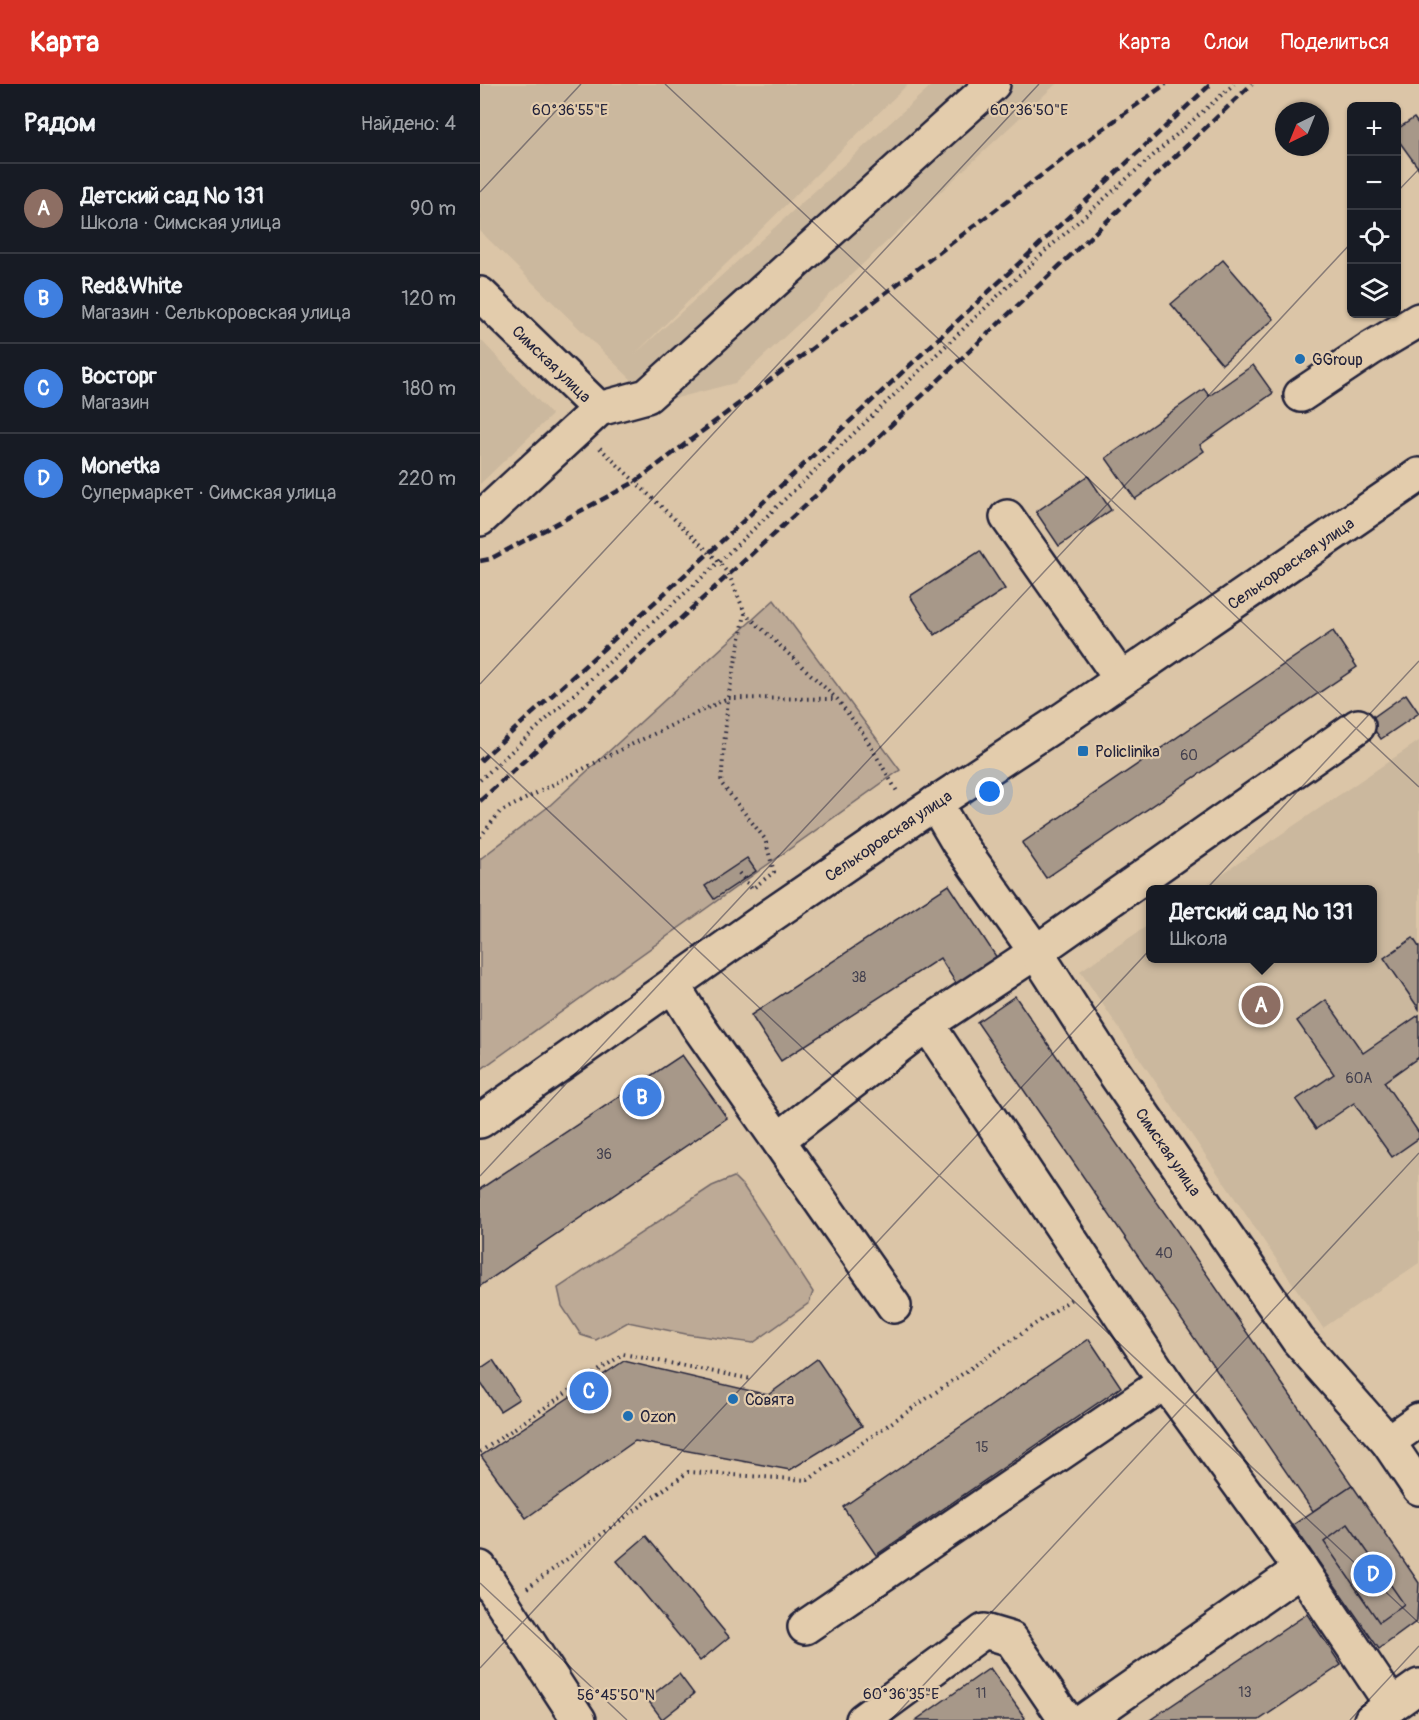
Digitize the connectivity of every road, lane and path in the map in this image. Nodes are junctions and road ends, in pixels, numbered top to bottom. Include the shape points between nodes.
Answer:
1 (993, 84) edge
2 (1234, 84) edge
3 (480, 294) edge
4 (1419, 321) edge
5 (1301, 395) dead end
6 (588, 418) junction
7 (1419, 475) edge
8 (1006, 517) dead end
9 (480, 519) edge
10 (719, 562) junction
11 (745, 613) junction
12 (1121, 679) junction
13 (728, 698) junction
14 (837, 699) junction
15 (1358, 726) dead end
16 (480, 780) edge
17 (924, 810) junction
18 (480, 837) edge
19 (740, 873) dead end
20 (1036, 952) junction
21 (673, 985) junction
22 (927, 1024) junction
23 (480, 1121) edge
24 (778, 1139) junction
25 (1098, 1281) junction
26 (894, 1306) dead end
27 (751, 1379) dead end
28 (1165, 1382) junction
29 (1419, 1420) edge
30 (1388, 1442) junction
31 (480, 1452) edge
32 (1419, 1488) edge
33 (480, 1568) edge
34 (1301, 1569) junction
35 (504, 1605) junction
36 (805, 1627) dead end
37 (1419, 1686) edge
38 (1382, 1712) edge
39 (579, 1720) edge
40 (862, 1720) edge
41 (1066, 1720) edge
42 (1085, 1720) edge

1 - 6 main road via 647,396
2 - 10 path via 1044,252
3 - 6 main road, Симская улица
4 - 5 main road
6 - 9 main road
6 - 10 path
7 - 12 main road, Селькоровская улица
8 - 12 main road
10 - 11 path via 729,574
10 - 16 path
11 - 13 path
11 - 14 path
12 - 17 main road, Селькоровская улица
13 - 14 path
13 - 18 path via 500,812
13 - 19 path via 721,783 765,839 774,872 752,889
14 - 17 path
15 - 20 main road
17 - 20 main road, Симская улица via 958,843
17 - 21 main road, Селькоровская улица
20 - 22 main road
20 - 30 main road, Симская улица via 1114,1047 1298,1340
21 - 23 main road, Селькоровская улица
21 - 24 main road
22 - 24 main road
22 - 25 main road
24 - 26 main road
25 - 28 main road
25 - 35 path via 808,1480 688,1472
27 - 31 path via 623,1354
28 - 34 main road
28 - 36 main road
29 - 30 main road
30 - 32 main road, Симская улица
33 - 35 main road
34 - 38 main road
34 - 42 main road
35 - 39 main road
37 - 38 main road
40 - 41 main road via 984,1631 1011,1639

